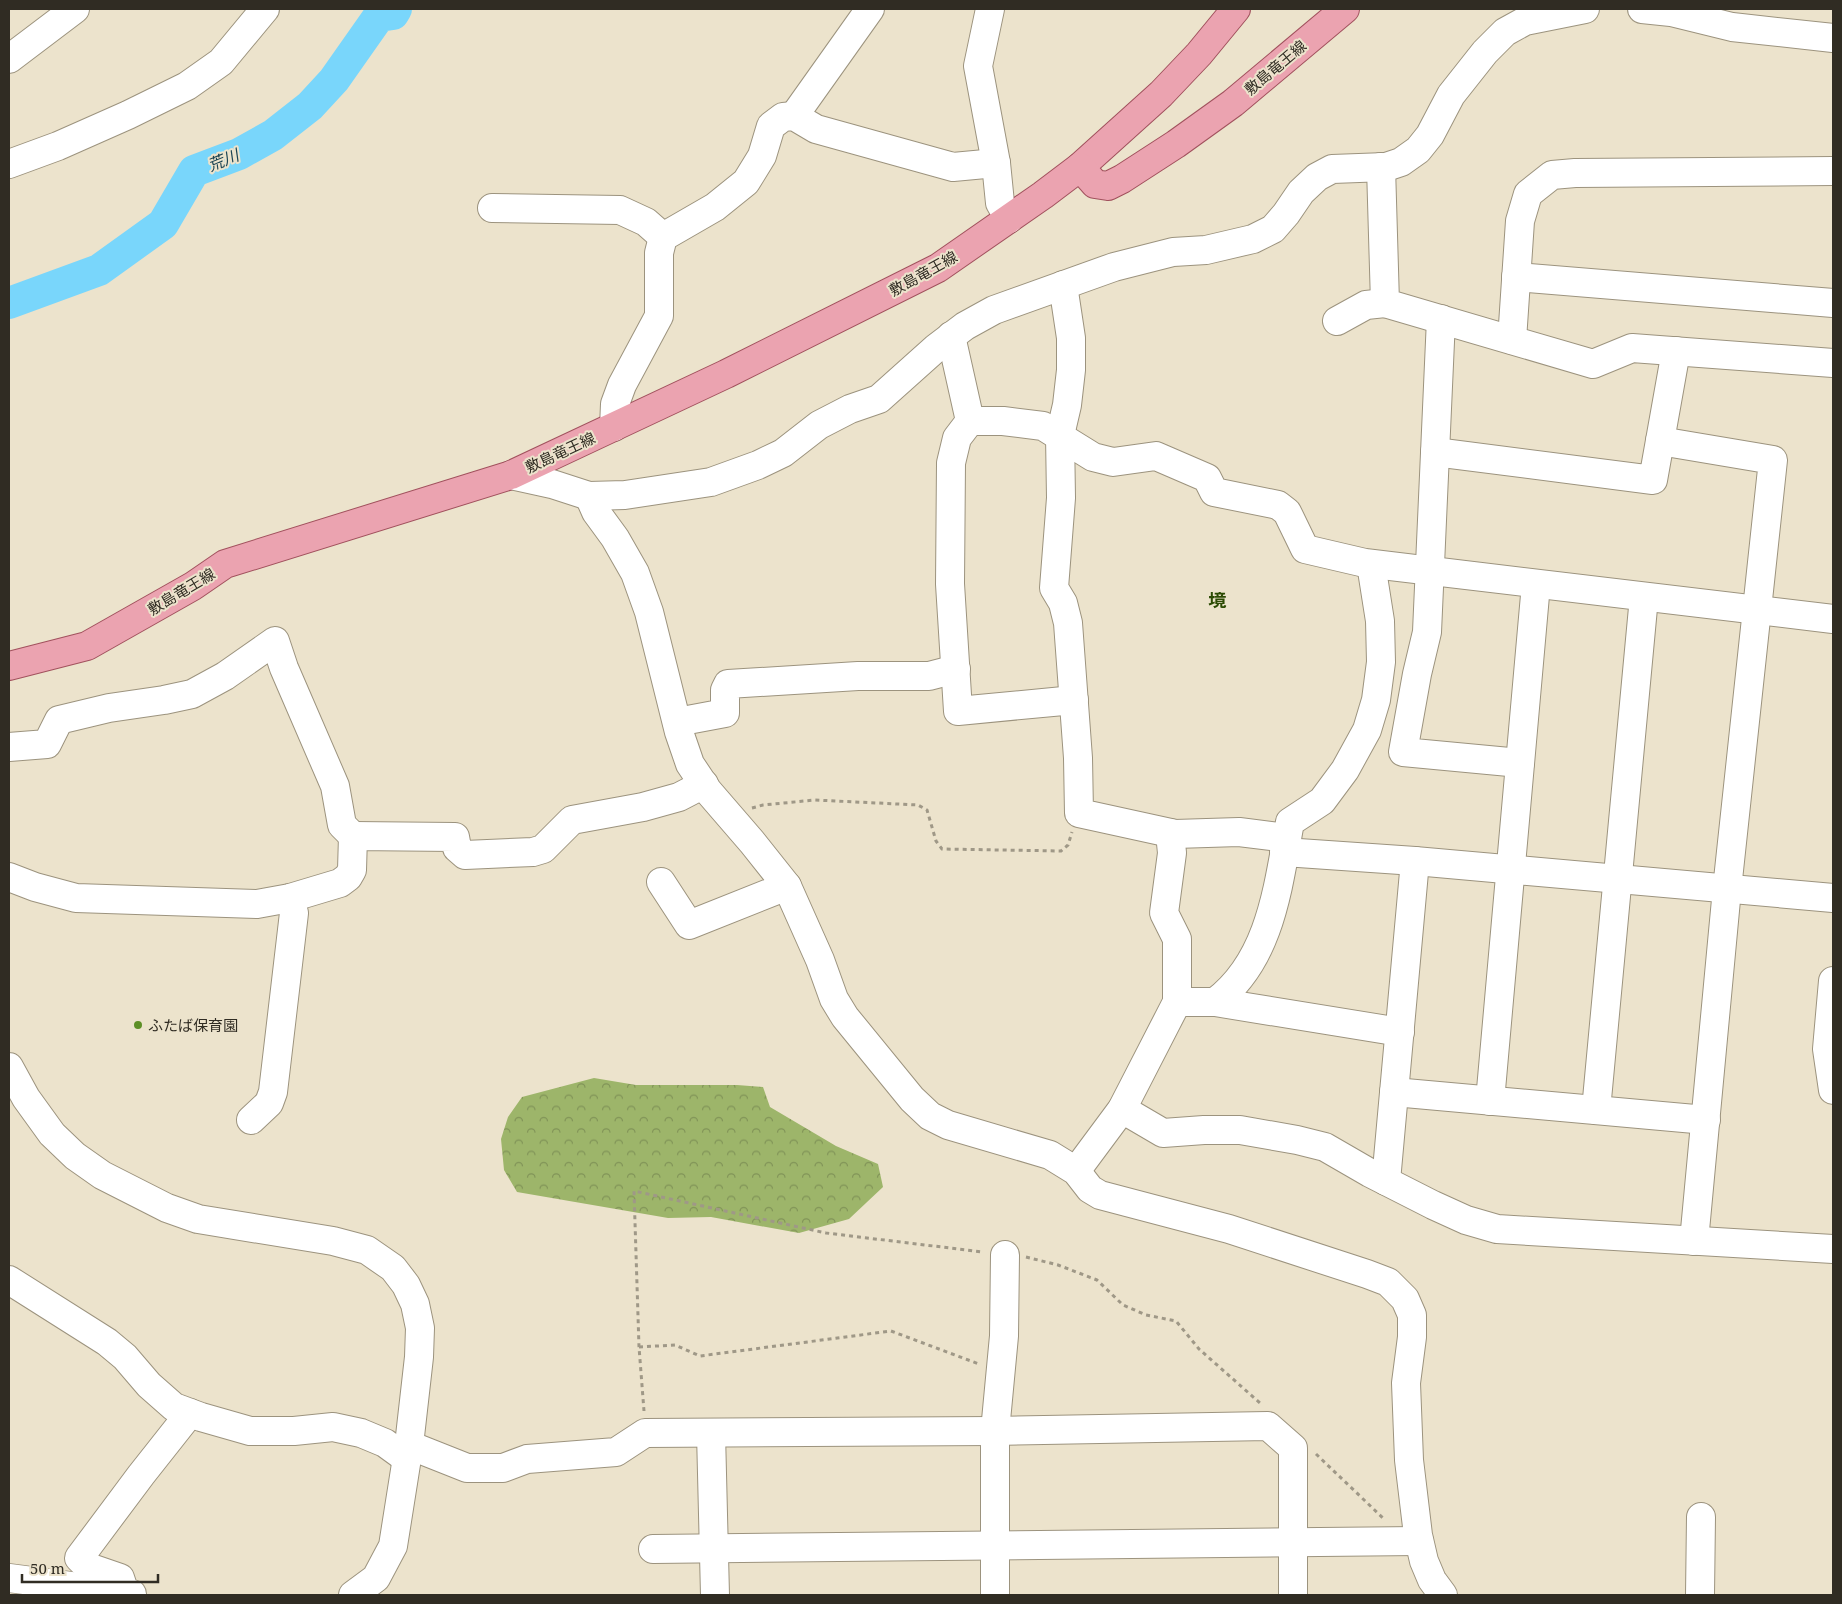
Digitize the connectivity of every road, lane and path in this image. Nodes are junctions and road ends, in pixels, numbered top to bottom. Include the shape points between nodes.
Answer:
1 (75, 9) edge
2 (265, 9) edge
3 (870, 9) edge
4 (990, 9) edge
5 (1236, 9) edge
6 (1345, 9) edge
7 (1585, 9) edge
8 (1642, 9) edge
9 (1529, 15) edge
10 (1833, 38) edge
11 (9, 59) edge
12 (794, 116) junction
13 (996, 163) junction
14 (9, 164) edge
15 (1080, 167) junction
16 (1381, 167) junction
17 (1833, 171) edge
18 (492, 208) dead end
19 (1009, 219) junction
20 (663, 237) junction
21 (1516, 277) junction
22 (1063, 285) junction
23 (1385, 303) junction
24 (1833, 303) edge
25 (1441, 319) junction
26 (1337, 321) dead end
27 (952, 336) junction
28 (1512, 340) junction
29 (1676, 351) junction
30 (1833, 363) edge
31 (970, 421) junction
32 (614, 427) junction
33 (1060, 435) junction
34 (1660, 441) junction
35 (1435, 452) junction
36 (511, 475) junction
37 (589, 496) junction
38 (1371, 564) junction
39 (1429, 571) junction
40 (1536, 584) junction
41 (1644, 597) junction
42 (1756, 610) junction
43 (1833, 620) edge
44 (9, 666) edge
45 (956, 669) junction
46 (1074, 700) junction
47 (677, 722) junction
48 (9, 747) edge
49 (1520, 764) junction
50 (704, 784) junction
51 (1079, 813) junction
52 (729, 816) junction
53 (1170, 833) junction
54 (353, 836) junction
55 (1285, 845) junction
56 (1415, 861) junction
57 (1511, 869) junction
58 (9, 877) edge
59 (1619, 879) junction
60 (661, 882) dead end
61 (787, 886) junction
62 (1727, 889) junction
63 (290, 898) junction
64 (1833, 898) edge
65 (1833, 981) edge
66 (1177, 1002) junction
67 (1215, 1002) junction
68 (1400, 1032) junction
69 (9, 1067) edge
70 (1833, 1090) edge
71 (1394, 1092) junction
72 (1490, 1101) junction
73 (9, 1106) edge
74 (1122, 1109) junction
75 (1596, 1110) junction
76 (251, 1120) dead end
77 (1706, 1120) junction
78 (45, 1124) junction
79 (1076, 1171) junction
80 (1386, 1181) junction
81 (1694, 1241) junction
82 (1833, 1250) edge
83 (1005, 1255) junction
84 (9, 1280) edge
85 (640, 1347) junction
86 (1000, 1373) junction
87 (1265, 1408) dead end
88 (190, 1413) junction
89 (995, 1431) junction
90 (711, 1432) junction
91 (646, 1433) junction
92 (408, 1452) junction
93 (1316, 1454) dead end
94 (1701, 1517) dead end
95 (1414, 1541) junction
96 (1293, 1543) junction
97 (995, 1546) junction
98 (714, 1548) junction
99 (653, 1549) dead end
100 (9, 1578) edge
101 (132, 1594) edge
102 (353, 1595) edge
103 (716, 1595) edge
104 (995, 1595) edge
105 (1292, 1595) edge
106 (1443, 1595) edge
107 (1700, 1595) edge

1 - 11 street
2 - 14 street via 221,62 186,86 93,131
3 - 12 street
4 - 13 street via 978,66
5 - 15 main road, 敷島竜王線 via 1161,94
6 - 15 main road, 敷島竜王線 via 1233,103 1122,179 1108,186 1095,184
7 - 9 street
8 - 10 street via 1671,12 1732,27
9 - 16 street via 1485,52 1451,95 1430,135 1418,150 1401,162
12 - 13 street via 816,129 953,167
12 - 20 street via 783,118 771,126 762,156 746,182 715,207
13 - 19 street via 1000,203
15 - 19 main road, 敷島竜王線
16 - 22 street via 1332,169 1317,177 1273,228 1253,239 1206,250 1173,252 1114,267
16 - 23 street
17 - 21 street via 1576,172 1552,175 1528,194 1520,221
18 - 20 street via 620,210 646,222
19 - 32 main road, 敷島竜王線 via 938,268
20 - 32 street via 659,253 659,316 622,384 615,404
21 - 24 street
21 - 28 street
22 - 27 street via 994,310
22 - 33 street via 1071,338 1071,370
23 - 25 street
23 - 26 street via 1366,305
25 - 28 street
25 - 35 street
27 - 31 street
27 - 37 street via 879,399 818,425 783,453 758,465 701,484 625,495
28 - 29 street via 1593,364 1632,348
29 - 30 street
29 - 34 street
31 - 33 street via 1044,426
31 - 45 street via 957,438 951,463 950,584
32 - 36 main road, 敷島竜王線
33 - 38 street via 1093,457 1112,462 1156,456 1207,478 1214,492 1278,505 1287,512 1305,549
33 - 46 street via 1061,498 1054,588 1063,602 1068,623
34 - 35 street via 1653,480
34 - 42 street via 1773,460
35 - 39 street
36 - 37 street
36 - 44 main road, 敷島竜王線 via 225,564 193,586 87,646
37 - 47 street via 635,573 649,612
38 - 39 street
38 - 55 street via 1381,662 1376,700 1367,730 1345,770 1322,801 1290,822
39 - 40 street
39 - 49 street via 1427,632 1403,752
40 - 41 street
40 - 49 street
41 - 42 street
41 - 59 street
42 - 43 street
42 - 62 street
45 - 46 street via 958,712
45 - 47 street via 929,676 858,676 728,684 725,713
46 - 51 street
47 - 50 street via 690,764
48 - 54 street via 46,744 59,720 192,694 225,676 274,641 335,786 342,825
49 - 57 street
50 - 52 street
50 - 54 street via 679,797 643,807 572,820 543,849 533,852 465,855 457,848 455,836
51 - 52 path via 1068,845 1061,852 942,849 936,841 927,810 918,805 815,800 762,805
51 - 53 street
52 - 61 street
53 - 55 street via 1239,832
53 - 66 street via 1172,853 1164,913 1177,939
54 - 63 street via 352,870 348,877 340,883
55 - 56 street
55 - 67 street via 1275,901 1264,937 1239,980
56 - 57 street
56 - 68 street
57 - 59 street
57 - 72 street
58 - 63 street via 76,898 257,904
59 - 62 street
59 - 75 street
60 - 61 street via 690,925
61 - 79 street via 834,999 912,1099 930,1116 948,1125 1050,1156
62 - 64 street
62 - 77 street
63 - 76 street via 294,913 273,1092 269,1103
65 - 70 street via 1827,1049
66 - 67 street
66 - 74 street
67 - 68 street
68 - 71 street
69 - 78 street
71 - 72 street
71 - 80 street
72 - 75 street
73 - 78 street
74 - 79 street
74 - 80 street via 1163,1133 1240,1130 1325,1147
75 - 77 street
77 - 81 street
78 - 92 street via 75,1156 102,1175 167,1208 198,1219 333,1241 367,1250 393,1268 415,1304 420,1328
79 - 95 street via 1090,1189 1100,1195 1229,1229 1388,1282 1405,1299 1412,1315 1406,1383
80 - 81 street via 1466,1220 1497,1229
81 - 82 street
83 - 85 path via 826,1233 634,1191
83 - 86 street via 1006,1291
83 - 87 path via 1019,1255 1058,1265 1097,1280 1122,1305 1176,1322 1199,1349
84 - 88 street via 107,1342 174,1407
85 - 86 path via 675,1346 700,1356 891,1330
85 - 91 path
86 - 89 street
88 - 92 street via 250,1431 333,1427 361,1433
88 - 101 street via 79,1558 88,1566 120,1578
89 - 90 street
89 - 96 street via 1268,1426 1293,1448
89 - 97 street
90 - 91 street
90 - 98 street
91 - 92 street via 616,1452 527,1459 503,1468 467,1468
92 - 102 street via 393,1546 376,1578
93 - 95 path
94 - 107 street
95 - 96 street
95 - 106 street via 1432,1580
96 - 97 street
96 - 105 street
97 - 98 street
97 - 104 street
98 - 99 street
98 - 103 street
100 - 101 street

